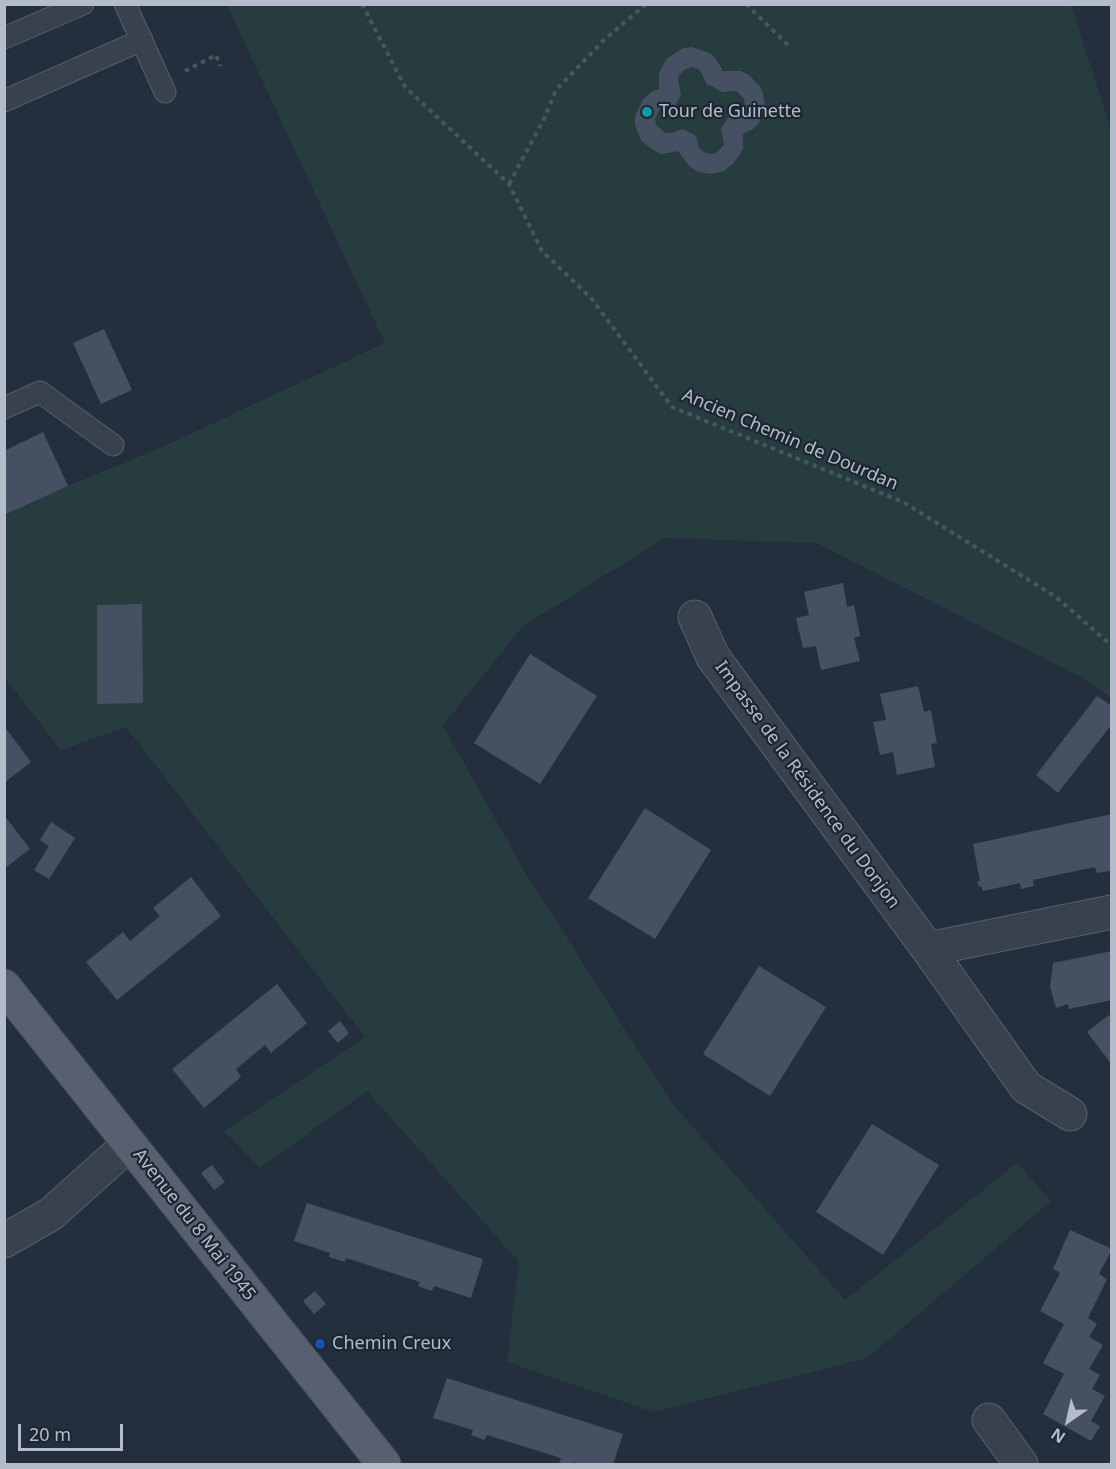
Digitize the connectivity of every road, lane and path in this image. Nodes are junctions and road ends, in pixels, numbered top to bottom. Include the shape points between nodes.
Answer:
1 (83, 4) edge
2 (125, 4) edge
3 (362, 4) edge
4 (646, 4) edge
5 (746, 4) edge
6 (4, 38) edge
7 (142, 40) junction
8 (790, 47) dead end
9 (220, 66) dead end
10 (183, 72) dead end
11 (165, 92) dead end
12 (4, 101) edge
13 (509, 184) junction
14 (4, 408) edge
15 (113, 445) dead end
16 (695, 617) dead end
17 (1112, 646) edge
18 (1112, 912) edge
19 (928, 949) junction
20 (4, 986) edge
21 (1070, 1114) dead end
22 (129, 1144) junction
23 (4, 1241) edge
24 (989, 1420) dead end
25 (384, 1464) edge
26 (1021, 1464) edge

1 - 6 lane
2 - 7 lane
3 - 13 path, Ancien Chemin de Dourdan via 405,87
4 - 13 path via 556,90
5 - 8 path
7 - 11 lane
7 - 12 lane
9 - 10 path via 216,55
13 - 17 path, Ancien Chemin de Dourdan via 542,251 591,298 672,407 903,502 1056,597
14 - 15 lane via 40,392
16 - 19 street, Impasse de la Résidence du Donjon via 712,657
18 - 19 street
19 - 21 street, Impasse de la Résidence du Donjon via 1026,1087
20 - 22 main road, Avenue du 8 Mai 1945
22 - 23 street via 51,1214
22 - 25 main road, Avenue du 8 Mai 1945
24 - 26 street

